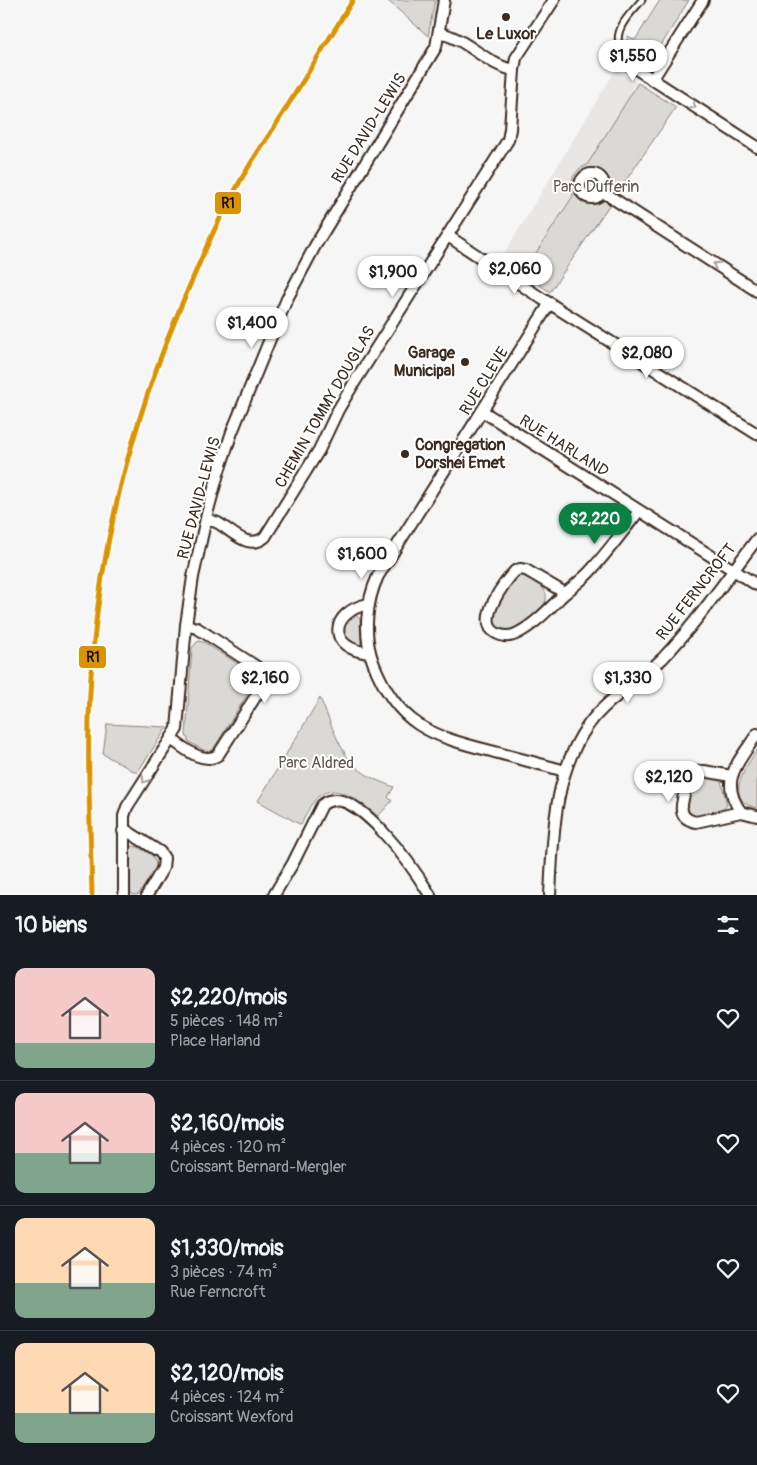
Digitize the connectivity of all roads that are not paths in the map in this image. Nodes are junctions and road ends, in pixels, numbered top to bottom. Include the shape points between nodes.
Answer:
1 (444, 0) edge
2 (554, 0) edge
3 (642, 0) edge
4 (703, 0) edge
5 (438, 33) junction
6 (627, 63) joint
7 (514, 70) junction
8 (652, 80) junction
9 (757, 147) edge
10 (603, 192) dead end
11 (448, 236) junction
12 (757, 291) edge
13 (550, 303) junction
14 (482, 411) junction
15 (757, 434) edge
16 (639, 511) junction
17 (206, 520) junction
18 (757, 538) edge
19 (733, 570) junction
20 (757, 585) edge
21 (566, 593) junction
22 (368, 604) junction
23 (186, 625) junction
24 (370, 653) junction
25 (757, 734) edge
26 (171, 739) junction
27 (566, 771) junction
28 (731, 776) junction
29 (741, 812) junction
30 (757, 816) edge
31 (123, 831) junction
32 (124, 895) edge
33 (147, 895) edge
34 (274, 895) edge
35 (430, 895) edge
36 (550, 895) edge

1 - 5 street, RUE DAVID-LEWIS
2 - 7 street, CHEMIN TOMMY DOUGLAS via 516,58
3 - 6 lane via 625,18 618,32 619,48
4 - 8 street
5 - 7 street via 452,36 503,68
5 - 17 street, RUE DAVID-LEWIS via 436,47 329,220 287,299 232,432
6 - 8 street
7 - 11 street, CHEMIN TOMMY DOUGLAS via 508,140
8 -> 9 street
12 -> 10 street
11 - 13 street
11 - 17 street, CHEMIN TOMMY DOUGLAS via 354,382 319,450 265,537 258,542 247,541
13 - 14 street, RUE CLEVE
13 - 15 street
14 - 16 street, RUE HARLAND
14 - 22 street, RUE CLEVE via 378,576
16 - 19 street, RUE HARLAND
16 - 21 street via 593,568
17 - 23 street, RUE DAVID-LEWIS
18 - 19 street, RUE FERNCROFT
19 - 20 street, RUE HARLAND
19 - 27 street, RUE FERNCROFT via 663,658 604,707 589,724
21 - 21 street via 526,570 515,571 489,612 492,631 507,636 523,631
22 - 24 street, RUE CLEVE
22 - 24 street via 350,610 338,630 344,645
23 - 26 street, RUE DAVID-LEWIS via 178,723
23 - 26 street via 198,628 257,667 263,679 261,688 214,758 202,758
24 - 27 street, RUE CLEVE via 389,696 406,714 432,732 454,742
25 - 28 street
26 -> 31 street, RUE DAVID-LEWIS via 127,807
27 - 36 street, RUE FERNCROFT via 556,810
28 - 29 street via 731,794
28 - 29 street via 704,771 692,773 687,782 682,813 696,822
29 - 30 street
31 - 32 street, RUE DAVID-LEWIS
31 - 33 street via 160,852 164,858 163,868
34 - 35 street via 322,805 336,799 372,820 391,839

